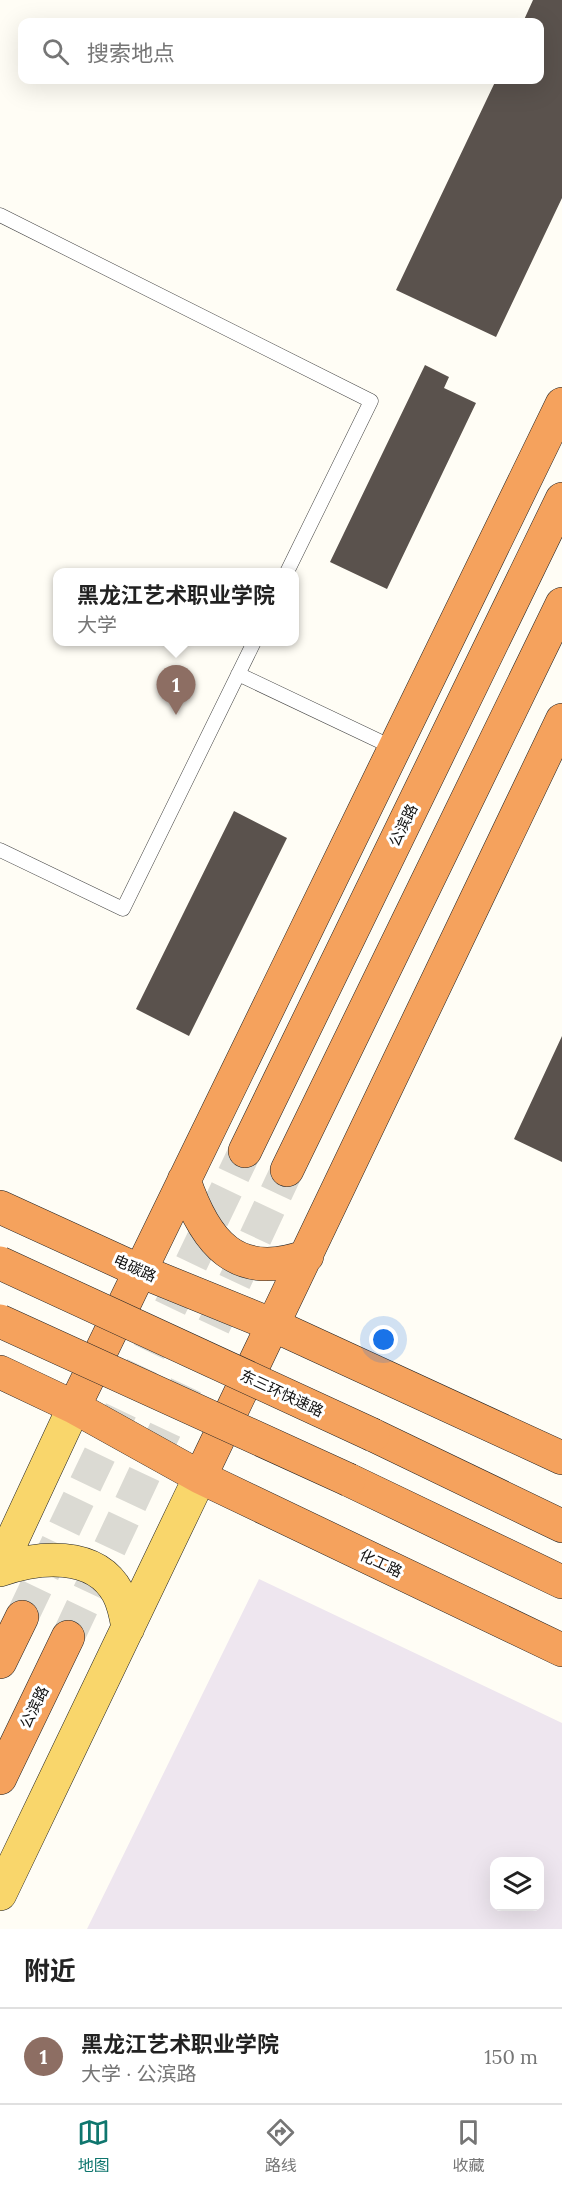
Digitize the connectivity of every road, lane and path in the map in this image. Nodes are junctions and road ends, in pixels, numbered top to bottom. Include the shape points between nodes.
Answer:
1 (0, 215) edge
2 (562, 404) edge
3 (562, 499) edge
4 (290, 568) edge
5 (562, 604) edge
6 (252, 646) edge
7 (238, 674) junction
8 (562, 720) edge
9 (394, 748) junction
10 (0, 850) edge
11 (245, 1151) tunnel mouth
12 (287, 1170) tunnel mouth
13 (184, 1180) junction
14 (0, 1206) edge
15 (308, 1256) junction
16 (0, 1263) edge
17 (140, 1271) junction
18 (0, 1321) edge
19 (273, 1325) junction
20 (0, 1372) edge
21 (74, 1407) junction
22 (562, 1458) edge
23 (200, 1477) junction
24 (562, 1526) edge
25 (0, 1568) edge
26 (562, 1582) edge
27 (22, 1617) tunnel mouth
28 (128, 1628) junction
29 (68, 1637) tunnel mouth
30 (562, 1650) edge
31 (0, 1662) edge
32 (0, 1778) edge
33 (0, 1894) edge

1 - 4 lane via 371,401
2 - 9 highway
3 - 11 highway, 公滨路
5 - 12 highway
6 - 7 lane
7 - 9 lane
7 - 10 lane via 123,909
8 - 15 highway
9 - 13 highway
13 - 15 highway via 199,1220 229,1252 263,1264 281,1264
13 - 17 highway
14 - 17 highway, 电碳路
15 - 19 highway
16 - 24 highway, 东三环快速路, bridge
17 - 19 highway, 电碳路
17 - 21 highway
18 - 26 highway, bridge
19 - 22 highway
19 - 23 highway
20 - 21 highway
21 - 23 highway
21 - 25 main road
23 - 28 main road
23 - 30 highway, 化工路
25 - 28 main road via 63,1559 84,1565 104,1576 117,1591
27 - 31 highway
28 - 33 main road
29 - 32 highway, 公滨路

